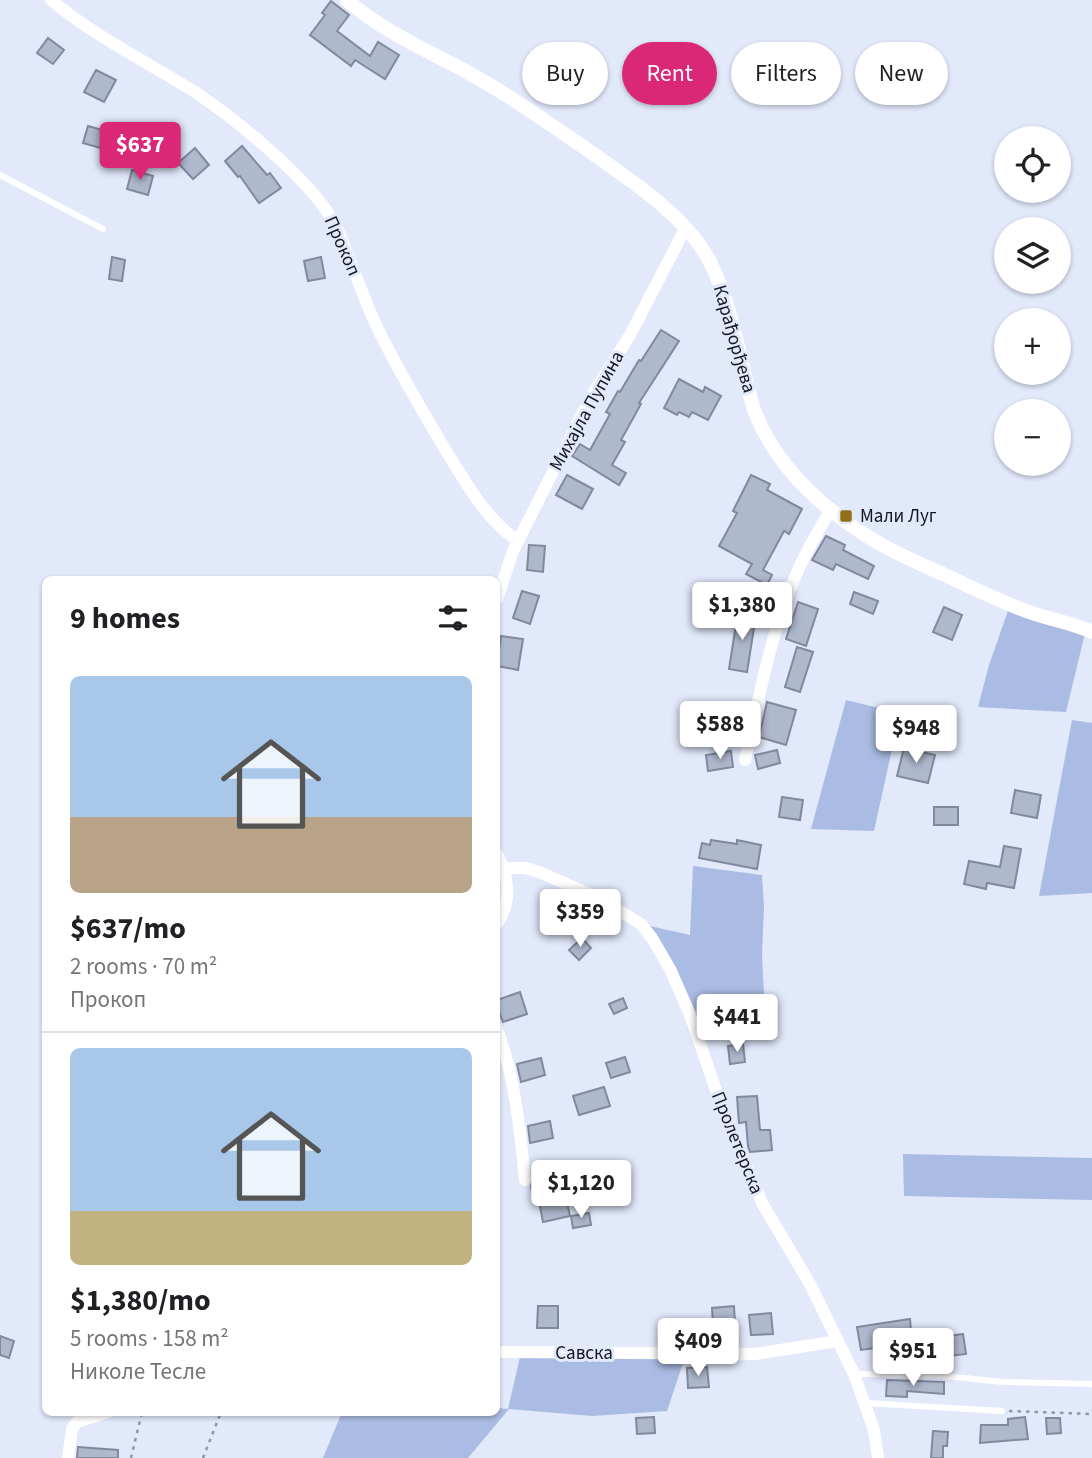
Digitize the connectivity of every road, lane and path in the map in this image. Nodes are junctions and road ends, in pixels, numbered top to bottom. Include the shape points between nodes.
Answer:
1 (51, 0) edge
2 (347, 0) edge
3 (0, 176) edge
4 (686, 227) junction
5 (103, 229) dead end
6 (831, 509) junction
7 (518, 541) junction
8 (500, 590) edge
9 (1092, 632) edge
10 (746, 760) dead end
11 (500, 860) edge
12 (505, 869) junction
13 (500, 919) edge
14 (500, 1037) edge
15 (525, 1180) dead end
16 (838, 1341) junction
17 (500, 1352) edge
18 (854, 1374) junction
19 (1092, 1384) edge
20 (866, 1403) junction
21 (1002, 1411) joint
22 (1092, 1414) edge
23 (141, 1416) edge
24 (220, 1416) edge
25 (76, 1417) edge
26 (68, 1458) edge
27 (131, 1458) edge
28 (204, 1458) edge
29 (878, 1458) edge

1 - 7 street, Прокоп via 244,127 310,188 337,228 376,325 412,397 486,511
2 - 4 street, Карађорђева via 383,26 525,107 609,165
3 - 5 lane
4 - 6 street, Карађорђева via 719,283 751,399 767,439 795,477
4 - 7 street, Михајла Пупина via 591,397
6 - 9 street, Карађорђева via 876,542 992,598
6 - 10 street via 794,579 779,622
7 - 8 street, Михајла Пупина
11 - 12 street
12 - 13 street via 508,889
12 - 16 street, Пролетерска via 526,868 600,899 641,925 652,938 690,1012 762,1203
14 - 15 street via 513,1089
16 - 17 street, Савска via 755,1354
16 - 18 street, Пролетерска
18 - 19 lane
18 - 20 street, Пролетерска
20 - 21 lane
20 - 29 street, Пролетерска
21 - 22 path
23 - 27 path
24 - 28 path
25 - 26 street

